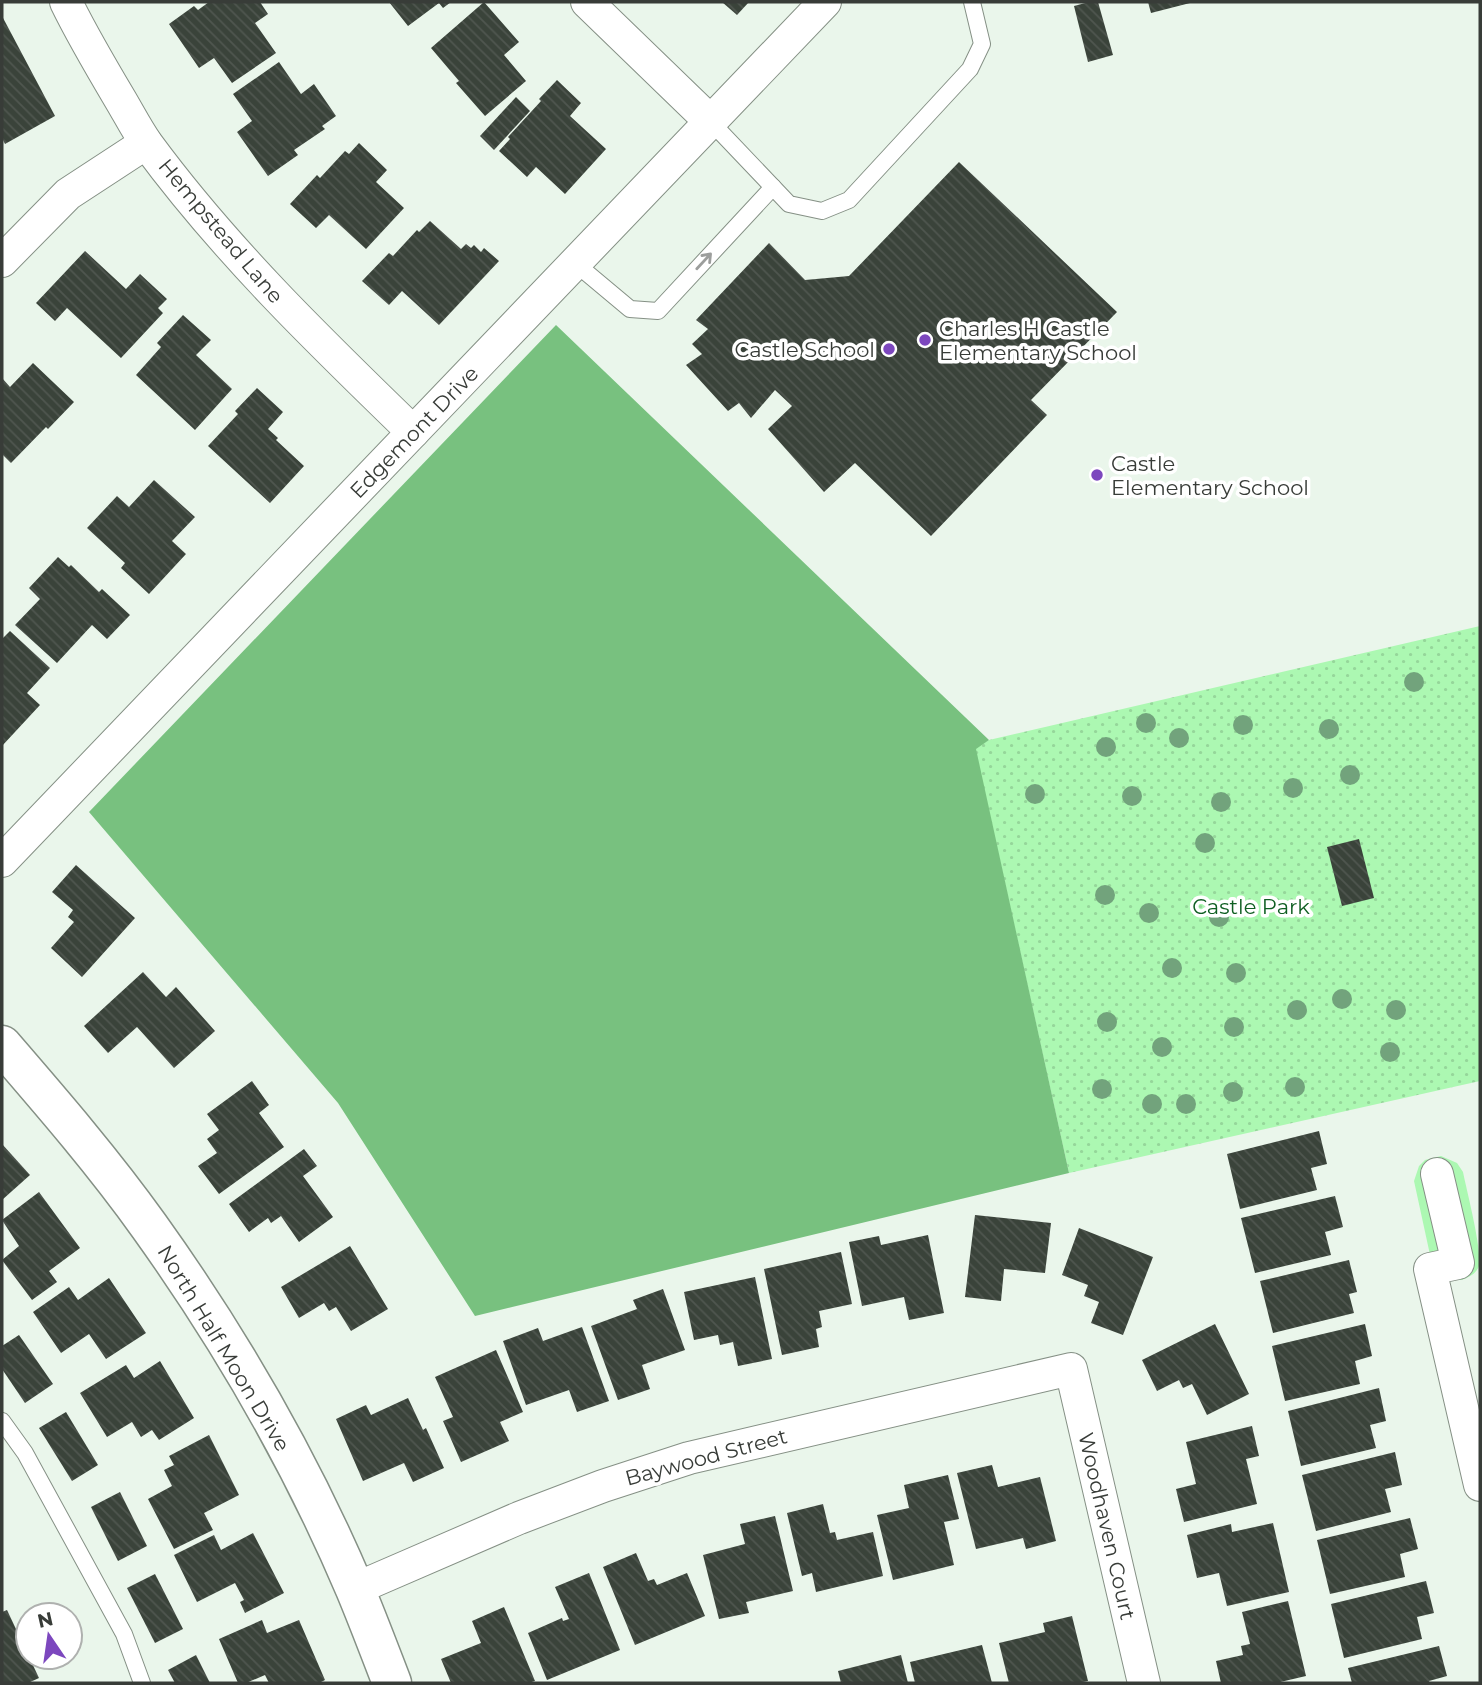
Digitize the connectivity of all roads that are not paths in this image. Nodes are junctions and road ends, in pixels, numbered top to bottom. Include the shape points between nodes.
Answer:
1 (66, 2) edge
2 (587, 2) edge
3 (825, 2) edge
4 (972, 2) edge
5 (711, 122) junction
6 (146, 143) junction
7 (773, 187) junction
8 (2, 261) edge
9 (575, 263) junction
10 (413, 432) junction
11 (2, 861) edge
12 (2, 1045) edge
13 (1437, 1174) dead end
14 (1071, 1369) joint
15 (2, 1421) edge
16 (1480, 1485) edge
17 (355, 1589) junction
18 (142, 1683) edge
19 (392, 1683) edge
20 (1144, 1683) edge

1 - 6 street, Hempstead Lane
2 - 5 street
3 - 5 street, Edgemont Drive
4 - 7 lane via 982,44 970,69 849,200 822,211 789,204
5 - 7 lane
5 - 9 street, Edgemont Drive
6 - 8 street via 68,194
6 - 10 street, Hempstead Lane via 256,277
9 -> 7 lane via 630,309 658,311
9 - 10 street, Edgemont Drive
10 - 11 street, Edgemont Drive
12 - 17 street, North Half Moon Drive via 140,1214 206,1310 301,1475
13 - 16 street via 1458,1263 1430,1269
14 - 17 street, Baywood Street via 689,1458 543,1509
14 - 20 street, Woodhaven Court
15 - 18 lane via 25,1452 124,1634
17 - 19 street, North Half Moon Drive

